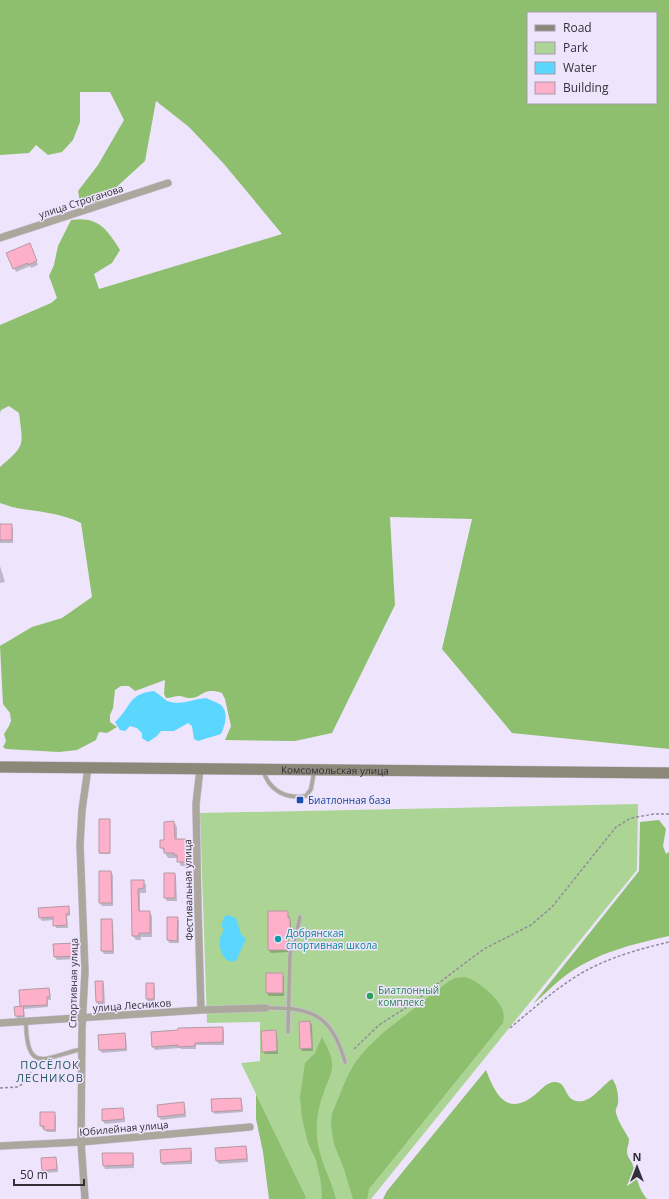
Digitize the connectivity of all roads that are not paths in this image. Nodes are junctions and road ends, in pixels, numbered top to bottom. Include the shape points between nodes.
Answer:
1 (168, 183) dead end
2 (0, 238) edge
3 (0, 767) edge
4 (88, 768) junction
5 (200, 769) junction
6 (262, 769) junction
7 (314, 770) junction
8 (669, 773) edge
9 (300, 917) dead end
10 (289, 1007) junction
11 (266, 1008) joint
12 (201, 1010) junction
13 (83, 1018) junction
14 (26, 1021) junction
15 (0, 1023) edge
16 (288, 1032) dead end
17 (82, 1049) junction
18 (345, 1062) dead end
19 (250, 1127) dead end
20 (81, 1142) junction
21 (0, 1146) edge
22 (85, 1199) edge

1 - 2 street, улица Строганова
3 - 4 main road, Комсомольская улица
4 - 5 main road, Комсомольская улица
4 - 13 street, Спортивная улица via 80,845 85,971
5 - 6 main road, Комсомольская улица
5 - 12 street, Фестивальная улица via 196,804
6 - 7 main road, Комсомольская улица
6 - 7 lane via 274,789 287,796 306,796 311,789
7 - 8 main road, Комсомольская улица
9 - 10 lane via 290,954
10 - 11 lane
10 - 16 lane
10 - 18 lane via 312,1013 322,1020 336,1037
11 - 12 street, улица Лесников
12 - 13 street, улица Лесников
13 - 14 street, улица Лесников
13 - 17 street, Спортивная улица
14 - 15 street, улица Лесников
14 - 17 lane via 28,1046 32,1054 42,1059 53,1058
17 - 20 street, Спортивная улица
19 - 20 street, Юбилейная улица
20 - 21 street, Юбилейная улица
20 - 22 street, Спортивная улица

